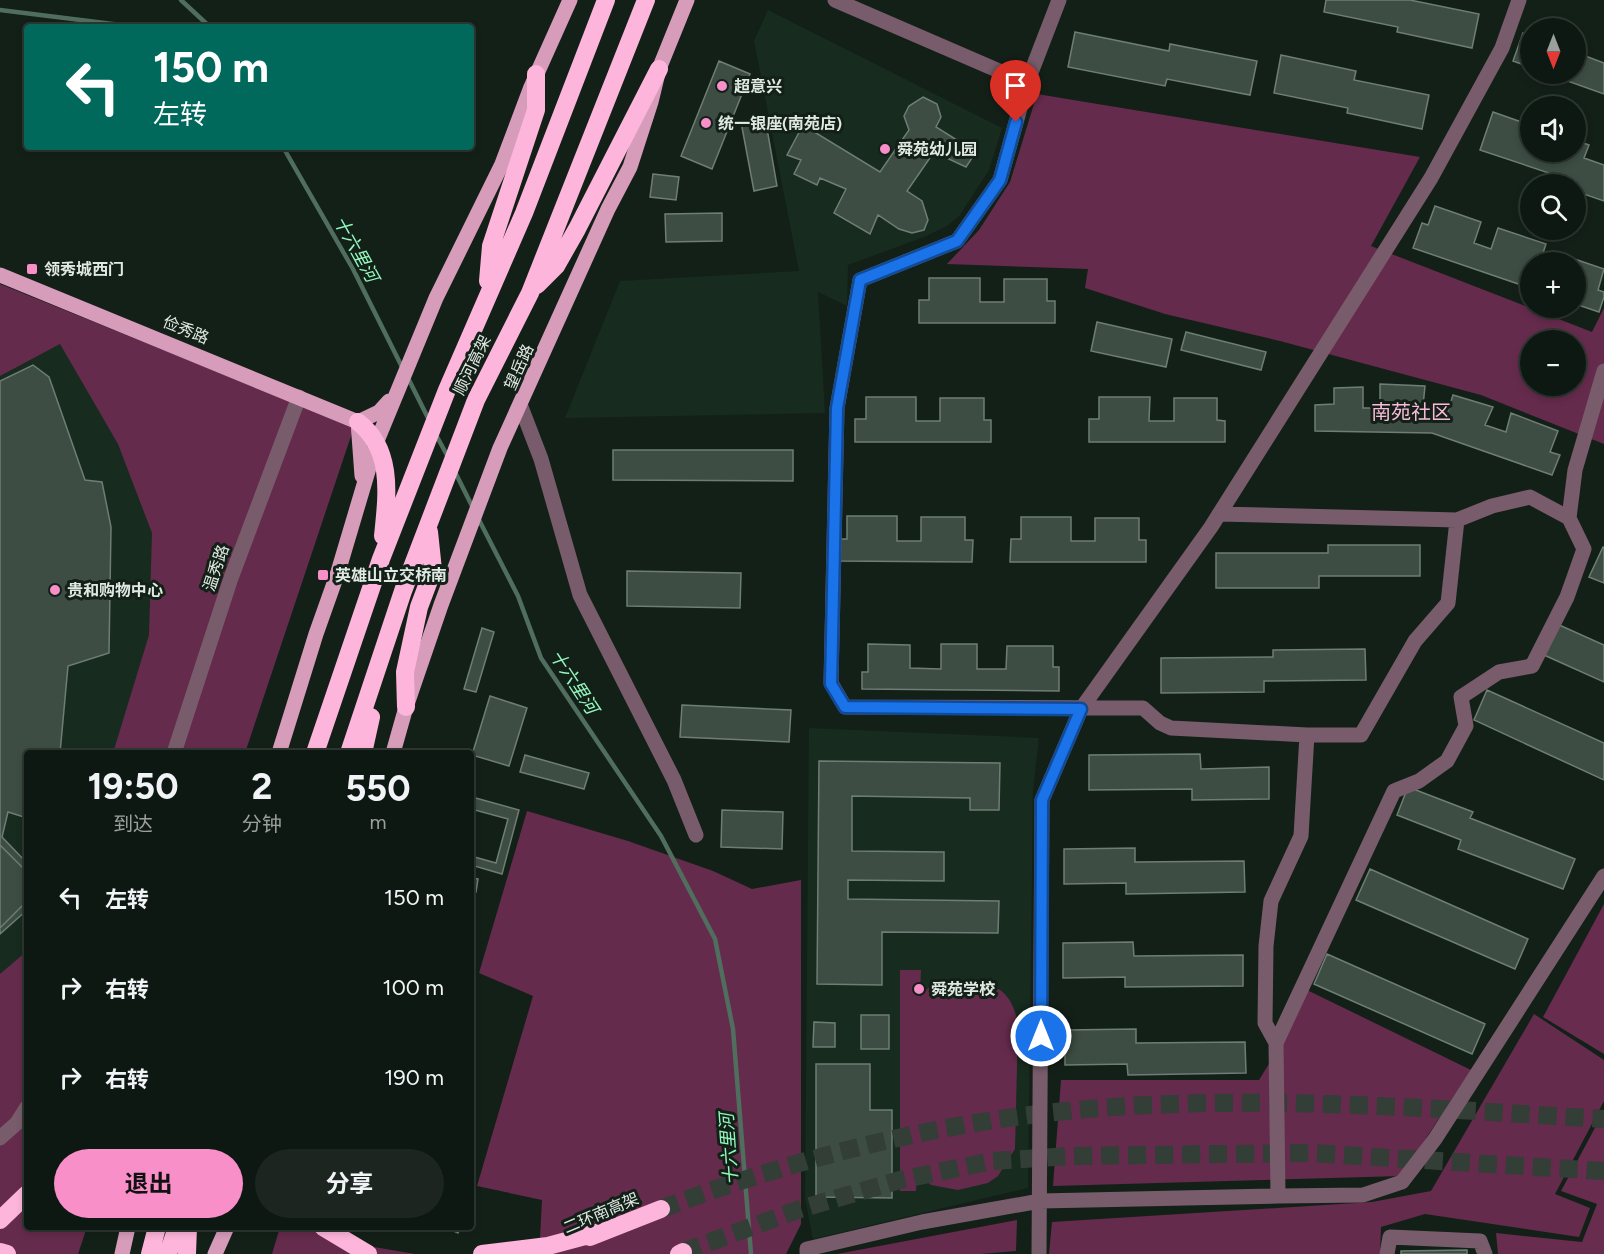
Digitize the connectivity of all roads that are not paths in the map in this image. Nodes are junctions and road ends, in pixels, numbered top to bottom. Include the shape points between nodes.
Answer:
1 (570, 0) edge
2 (606, 0) edge
3 (646, 0) edge
4 (687, 0) edge
5 (835, 0) edge
6 (1059, 0) edge
7 (1519, 0) edge
8 (658, 69) junction
9 (536, 74) junction
10 (1027, 83) junction
11 (0, 274) edge
12 (530, 293) junction
13 (487, 296) junction
14 (1604, 371) edge
15 (396, 392) junction
16 (298, 397) junction
17 (521, 407) junction
18 (358, 422) junction
19 (377, 441) junction
20 (363, 488) junction
21 (1219, 514) junction
22 (1569, 518) junction
23 (1457, 519) junction
24 (431, 523) junction
25 (380, 566) junction
26 (375, 682) junction
27 (406, 707) junction
28 (1081, 709) junction
29 (1307, 735) junction
30 (175, 750) edge
31 (280, 750) edge
32 (316, 750) edge
33 (350, 750) edge
34 (364, 750) edge
35 (394, 750) edge
36 (696, 835) dead end
37 (1604, 876) edge
38 (1276, 1043) junction
39 (24, 1112) edge
40 (0, 1138) edge
41 (1278, 1196) junction
42 (24, 1197) edge
43 (1040, 1201) junction
44 (661, 1209) tunnel mouth
45 (0, 1220) edge
46 (127, 1230) edge
47 (156, 1230) edge
48 (176, 1230) edge
49 (188, 1230) edge
50 (226, 1230) edge
51 (328, 1230) edge
52 (600, 1232) junction
53 (0, 1251) edge
54 (7, 1254) edge
55 (122, 1254) edge
56 (150, 1254) edge
57 (168, 1254) edge
58 (187, 1254) edge
59 (215, 1254) edge
60 (368, 1254) edge
61 (483, 1254) edge
62 (556, 1254) edge
63 (807, 1254) edge
64 (1040, 1254) edge
65 (1387, 1254) edge
66 (1485, 1254) edge

1 - 9 main road
2 - 13 highway, 顺河高架 via 524,213
3 - 12 highway, 顺河高架
4 - 8 main road, 望岳路
5 - 10 street
6 - 10 street
7 - 21 street via 1502,48 1431,178
8 - 12 highway via 556,266
8 - 17 main road, 望岳路 via 630,167
9 - 13 highway via 536,110 491,246
9 - 15 main road via 502,164 436,298
10 - 28 street via 1000,180 957,241 860,280 837,408 831,684 845,707
11 - 16 main road, 俭秀路
12 - 24 highway, 顺河高架 via 476,400
13 - 25 highway, 顺河高架
14 - 22 street via 1575,470
15 - 18 main road via 379,412
15 - 19 main road
16 - 18 main road, 俭秀路
16 - 30 street, 温秀路 via 231,578
17 - 27 main road, 望岳路 via 500,448 460,552
17 - 36 street via 542,459 580,595 674,780
18 - 19 highway
18 - 20 main road
19 - 20 main road
19 - 25 highway via 388,477
20 - 31 main road
21 - 23 street
21 - 28 street
22 - 23 street via 1530,497
22 - 38 street via 1584,549 1567,597 1532,666 1499,672 1461,697 1466,726 1447,761 1419,781 1394,791
23 - 29 street via 1448,603 1415,641 1361,735
24 - 26 highway, 顺河高架 via 403,591
24 - 27 highway via 433,570 405,672
25 - 32 highway, 顺河高架
26 - 33 highway, 顺河高架
26 - 34 highway
27 - 35 main road, 望岳路
28 - 29 street via 1143,708 1172,728
28 - 43 street via 1042,800
29 - 38 street via 1301,836 1271,901 1266,946 1265,1023
37 - 41 street via 1435,1139 1402,1182 1363,1195
38 - 41 street
39 - 40 street
41 - 43 street
42 - 45 highway
43 - 63 street via 922,1222 807,1249
43 - 64 street
44 - 52 highway, 二环南高架
46 - 55 main road
47 - 56 highway
48 - 57 highway
49 - 58 highway
50 - 59 main road
51 - 60 highway
52 - 61 highway via 548,1246
52 - 62 highway, 二环南高架
53 - 54 highway
65 - 66 street via 1390,1237 1480,1240

